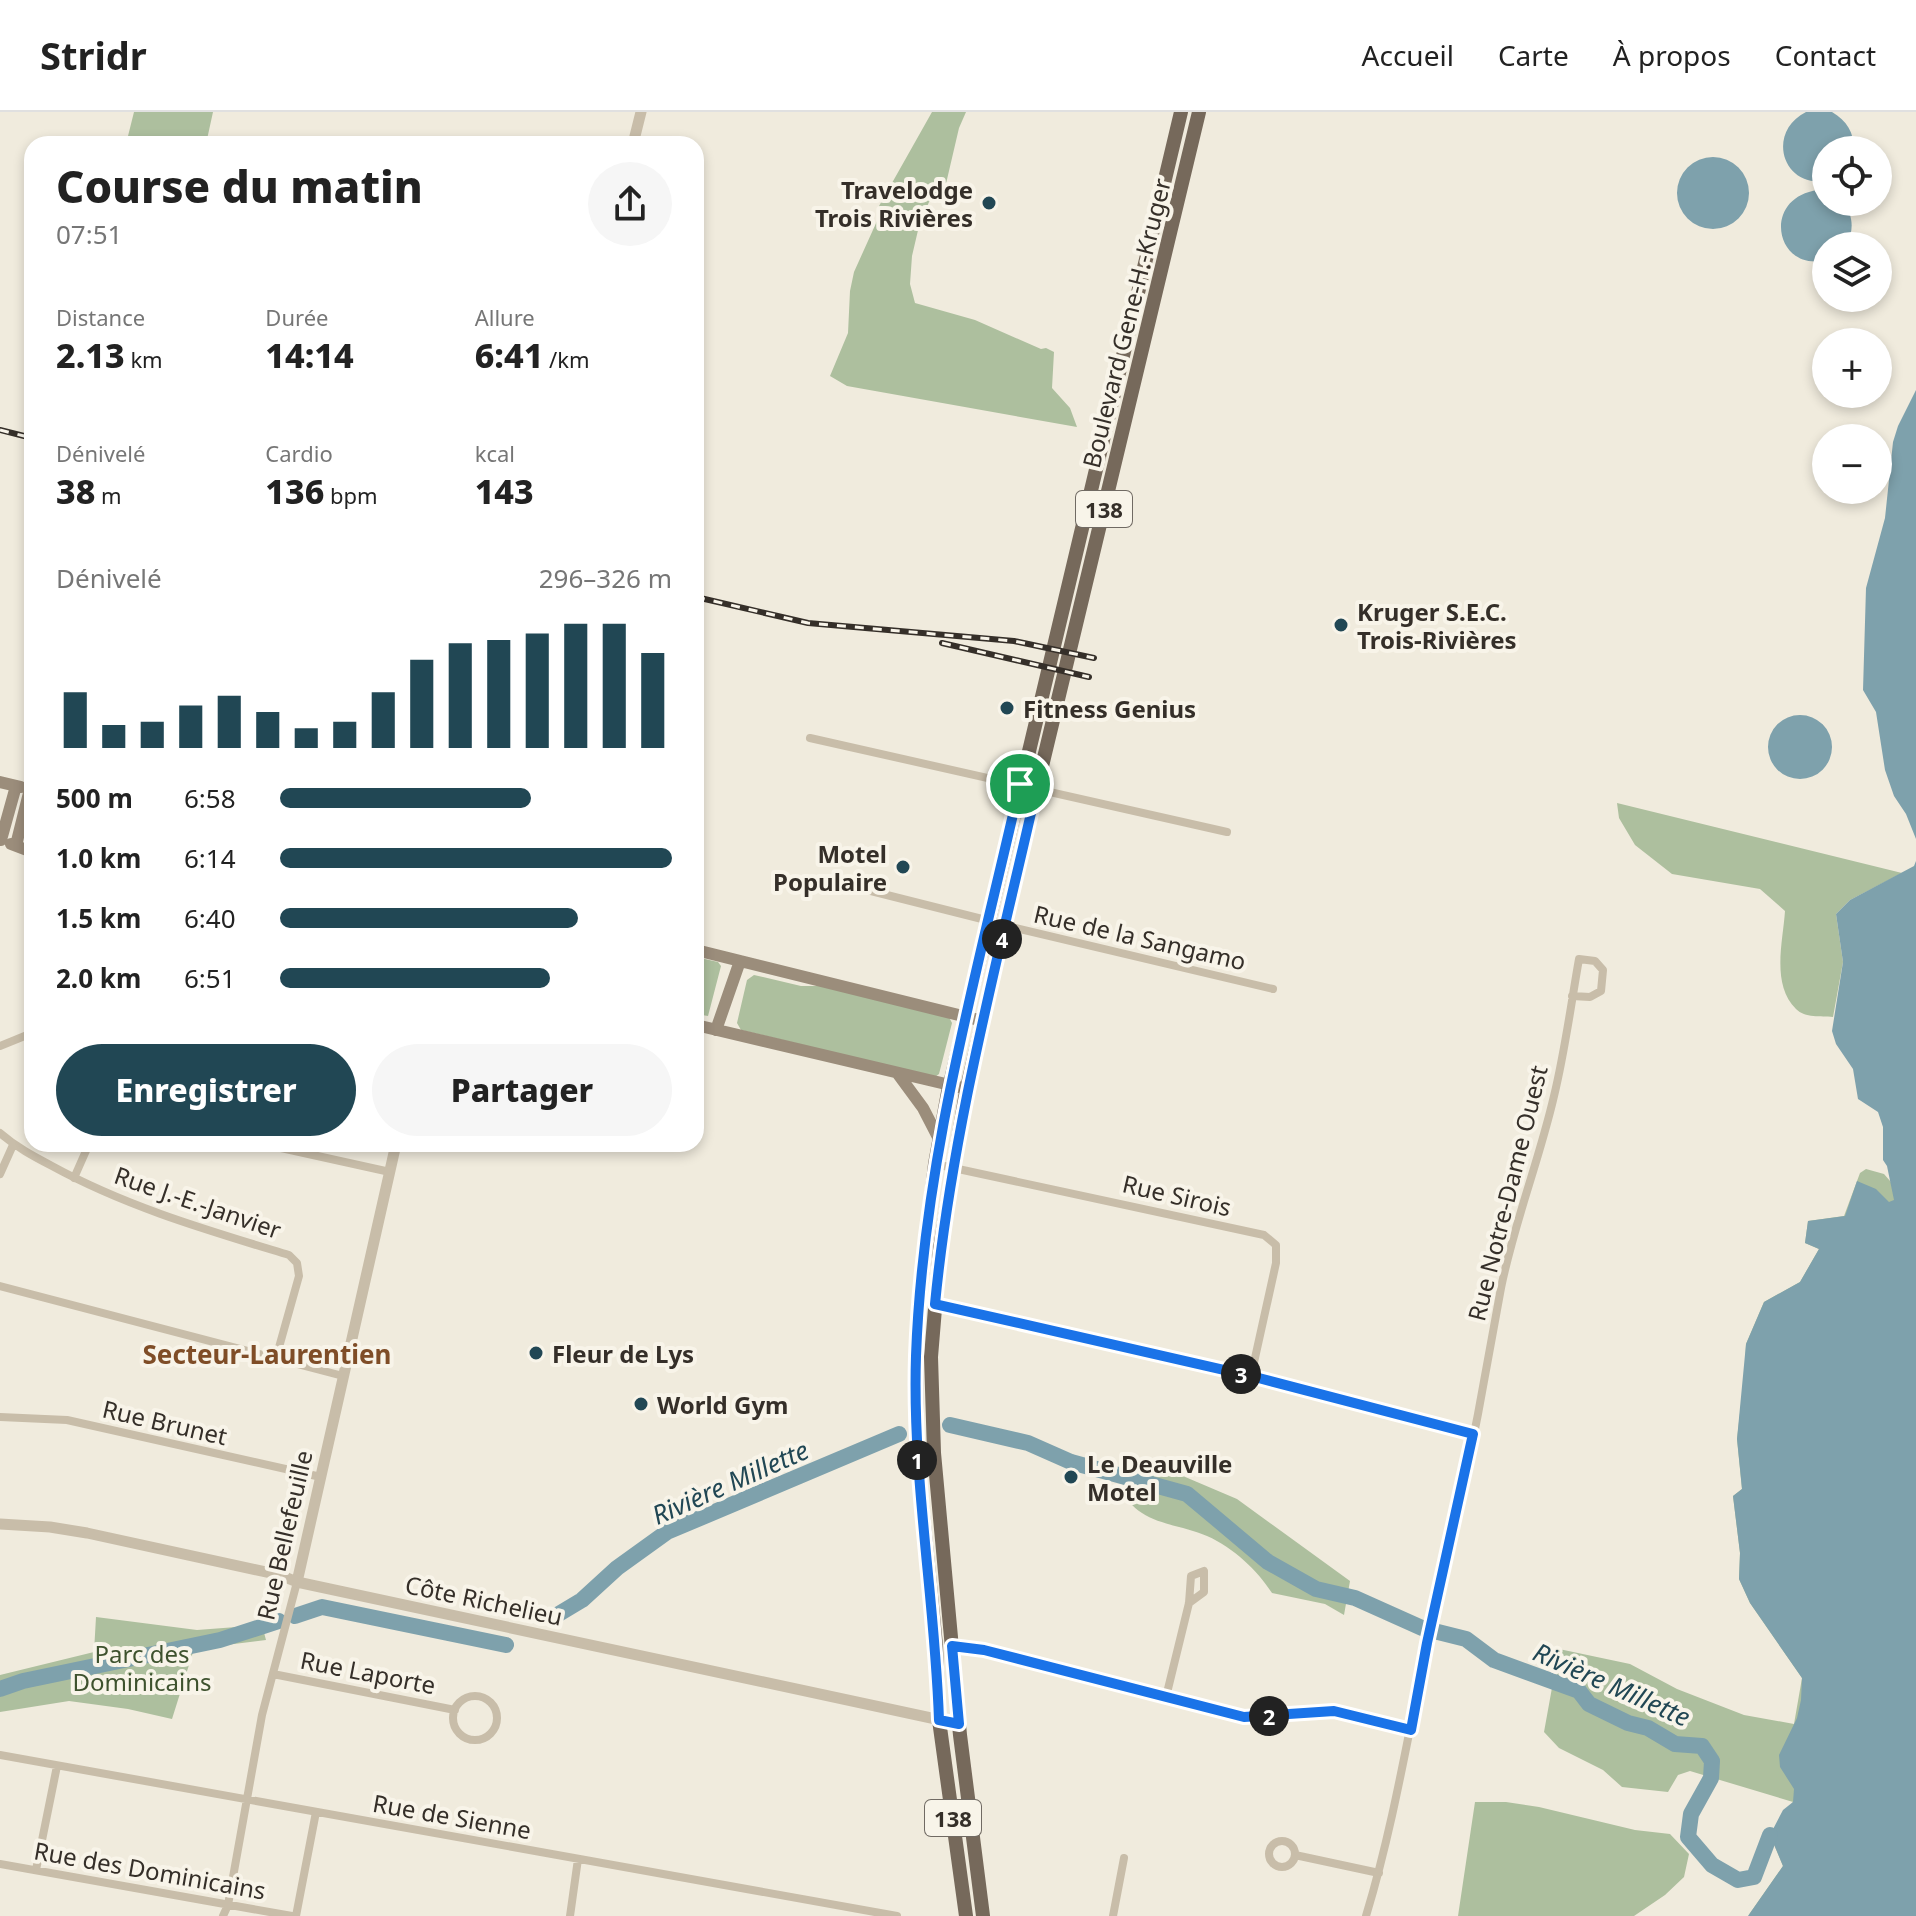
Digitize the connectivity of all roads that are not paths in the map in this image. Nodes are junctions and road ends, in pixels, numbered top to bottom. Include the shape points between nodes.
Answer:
1 (641, 112) edge
2 (1181, 112) edge
3 (1199, 112) edge
4 (635, 136) edge
5 (810, 738) dead end
6 (0, 782) edge
7 (1020, 784) junction
8 (16, 786) junction
9 (1037, 787) junction
10 (24, 788) edge
11 (24, 816) edge
12 (1227, 832) dead end
13 (1, 840) edge
14 (16, 845) junction
15 (24, 848) edge
16 (859, 888) dead end
17 (989, 921) junction
18 (1005, 926) junction
19 (704, 952) edge
20 (740, 961) junction
21 (1273, 989) dead end
22 (1572, 996) junction
23 (966, 1016) junction
24 (983, 1021) junction
25 (704, 1027) edge
26 (716, 1030) junction
27 (24, 1036) edge
28 (0, 1046) edge
29 (898, 1074) junction
30 (950, 1086) junction
31 (967, 1089) junction
32 (0, 1133) edge
33 (939, 1139) junction
34 (13, 1145) junction
35 (24, 1151) edge
36 (26, 1152) edge
37 (85, 1152) edge
38 (310, 1152) edge
39 (395, 1152) edge
40 (935, 1164) junction
41 (391, 1166) junction
42 (953, 1167) junction
43 (0, 1174) edge
44 (74, 1178) junction
45 (0, 1286) edge
46 (919, 1301) junction
47 (935, 1304) junction
48 (276, 1358) junction
49 (343, 1376) junction
50 (1251, 1376) junction
51 (0, 1417) edge
52 (1473, 1434) junction
53 (321, 1477) junction
54 (0, 1524) edge
55 (297, 1582) junction
56 (1189, 1603) dead end
57 (936, 1645) junction
58 (952, 1646) junction
59 (273, 1674) junction
60 (1166, 1697) junction
61 (455, 1710) junction
62 (939, 1720) junction
63 (959, 1724) junction
64 (1411, 1730) junction
65 (0, 1755) edge
66 (57, 1766) junction
67 (245, 1800) junction
68 (316, 1812) junction
69 (1295, 1855) dead end
70 (1124, 1858) dead end
71 (578, 1859) junction
72 (0, 1864) edge
73 (36, 1870) junction
74 (1379, 1873) junction
75 (228, 1905) junction
76 (223, 1916) edge
77 (294, 1916) edge
78 (570, 1916) edge
79 (897, 1916) edge
80 (966, 1916) edge
81 (983, 1916) edge
82 (1113, 1916) edge
83 (1366, 1916) edge

1 - 4 street
2 - 7 main road, Boulevard Gene-H.-Kruger / 138
3 - 9 main road, Boulevard Gene-H.-Kruger / 138
5 - 7 street
6 - 8 main road
7 - 9 street
7 - 17 main road, Boulevard Gene-H.-Kruger / 138
8 - 10 main road
8 - 13 main road
9 - 12 street
9 - 18 main road, Boulevard Gene-H.-Kruger / 138
11 - 14 main road
13 - 14 main road
14 - 15 main road
16 - 17 street, Rue de la Sangamo
17 - 18 street, Rue de la Sangamo
17 - 23 main road, Boulevard Gene-H.-Kruger / 138
18 - 21 street, Rue de la Sangamo
18 - 24 main road, Boulevard Gene-H.-Kruger / 138
19 - 20 main road
20 - 23 main road
20 - 26 main road
22 - 22 street, Rue Notre-Dame Ouest via 1590,997 1601,991 1603,970 1595,961 1579,959
22 - 52 street, Rue Notre-Dame Ouest via 1555,1094 1509,1252
23 - 24 main road
23 - 30 main road, Boulevard Gene-H.-Kruger / 138
24 - 31 main road, Boulevard Gene-H.-Kruger / 138
25 - 26 main road
26 - 29 main road
27 - 28 street
29 - 30 main road
29 - 33 main road
30 - 31 main road
30 - 33 main road, Boulevard Gene-H.-Kruger / 138
31 - 42 main road, Boulevard Gene-H.-Kruger / 138
32 - 34 street, Rue J.-E.-Janvier
33 - 40 main road, Boulevard Gene-H.-Kruger / 138
34 - 35 street, Rue J.-E.-Janvier
34 - 43 street
36 - 44 street, Rue J.-E.-Janvier
37 - 44 street
38 - 41 street
39 - 41 street, Rue Bellefeuille
40 - 42 street, Rue Sirois
40 - 46 main road, Boulevard Gene-H.-Kruger / 138
41 - 49 street, Rue Bellefeuille
42 - 47 main road, Boulevard Gene-H.-Kruger / 138
42 - 50 street, Rue Sirois via 1264,1235 1276,1245 1276,1263
44 - 48 street, Rue J.-E.-Janvier via 165,1218 289,1255 299,1276
45 - 48 street
46 - 47 street
46 - 57 main road, Boulevard Gene-H.-Kruger / 138 via 917,1455
47 - 50 street
47 - 58 main road, Boulevard Gene-H.-Kruger / 138 via 934,1453
48 - 49 street
49 - 53 street, Rue Bellefeuille
50 - 52 street
51 - 53 street, Rue Brunet via 67,1420
52 - 64 street, Rue Notre-Dame Ouest
53 - 55 street, Rue Bellefeuille
54 - 55 street, Côte Richelieu via 87,1533
55 - 59 street, Rue Bellefeuille
55 - 62 street, Côte Richelieu
56 - 60 street
57 - 58 street
57 - 62 main road, Boulevard Gene-H.-Kruger / 138
58 - 60 street
58 - 63 main road, Boulevard Gene-H.-Kruger / 138
59 - 61 street, Rue Laporte
59 - 67 street, Rue Bellefeuille
60 - 64 street via 1244,1717 1334,1711
61 - 61 street, Rue Laporte via 457,1731 469,1739 483,1739 497,1724 492,1704 479,1697 465,1699
62 - 63 street, Côte Richelieu
62 - 80 main road, Boulevard Gene-H.-Kruger / 138
63 - 81 main road, Boulevard Gene-H.-Kruger / 138
64 - 74 street, Rue Notre-Dame Ouest
65 - 66 street, Rue de Sienne
66 - 67 street, Rue de Sienne
66 - 73 street
67 - 68 street, Rue de Sienne
67 - 75 street, Rue Bellefeuille
68 - 71 street, Rue de Sienne
68 - 77 street
69 - 74 street
70 - 82 street
71 - 78 street
71 - 79 street, Rue de Sienne
72 - 73 street, Rue des Dominicains
73 - 75 street, Rue des Dominicains
74 - 83 street, Rue Notre-Dame Ouest
75 - 76 street, Rue Bellefeuille
75 - 77 street, Rue des Dominicains

